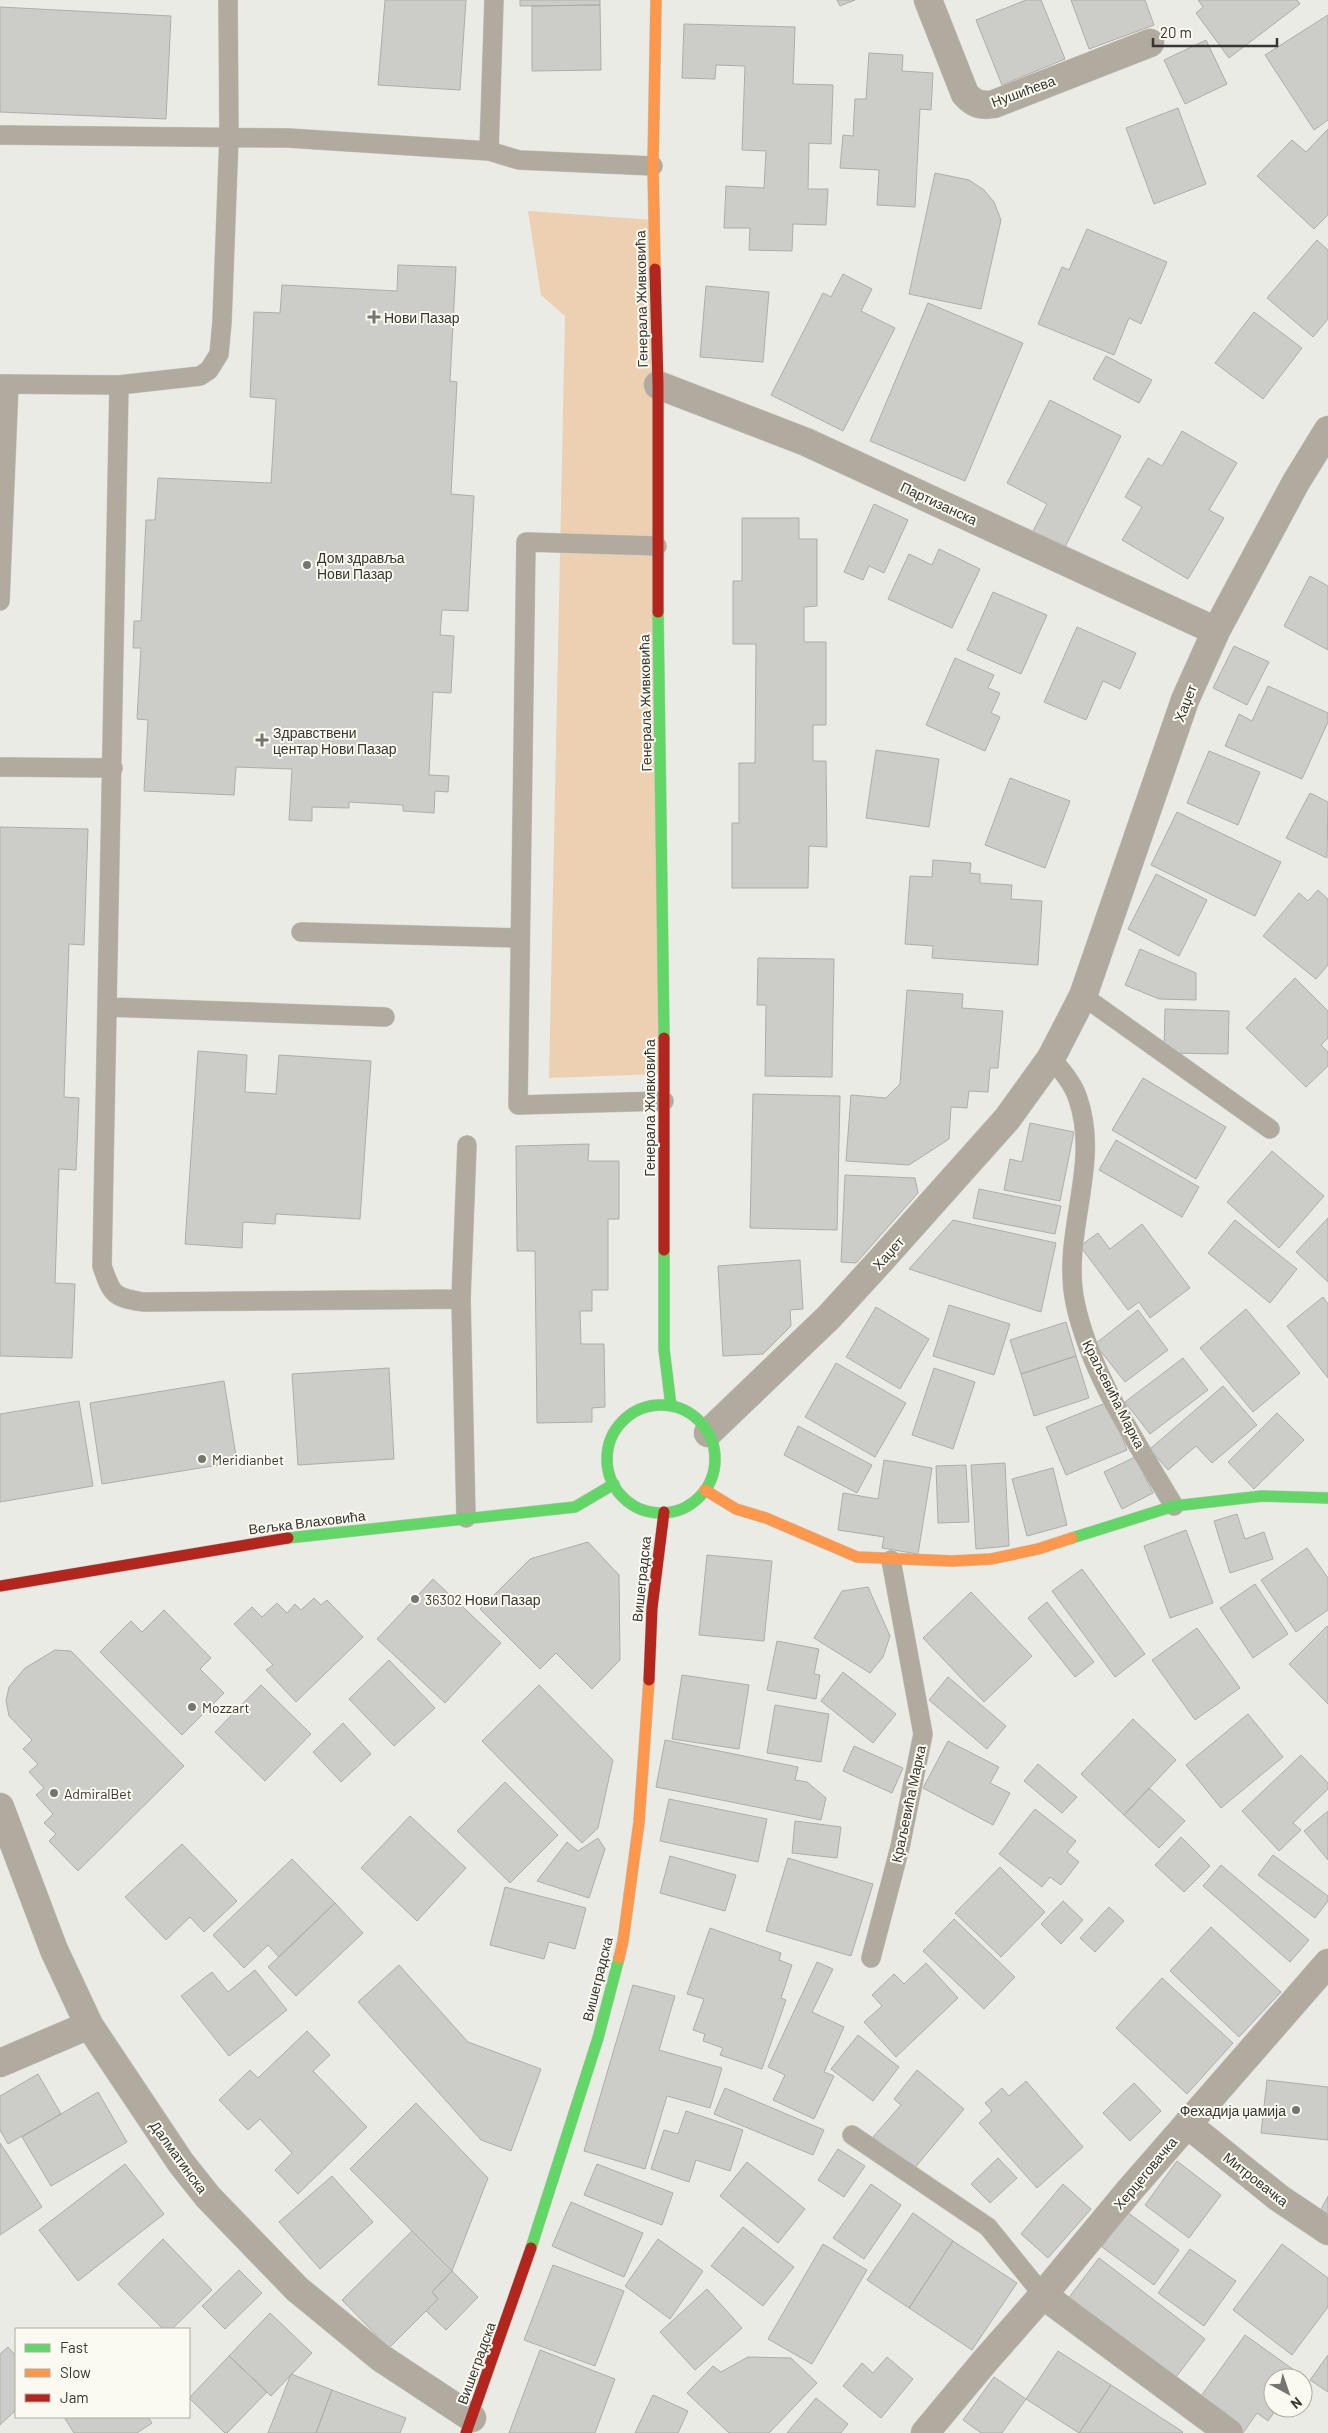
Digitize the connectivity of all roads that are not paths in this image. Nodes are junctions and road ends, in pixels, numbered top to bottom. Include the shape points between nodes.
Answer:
1 (228, 0) edge
2 (494, 0) edge
3 (656, 0) edge
4 (928, 0) edge
5 (1150, 43) dead end
6 (0, 135) edge
7 (229, 137) junction
8 (489, 151) junction
9 (653, 166) junction
10 (5, 384) edge
11 (658, 385) junction
12 (119, 386) junction
13 (1328, 430) edge
14 (657, 546) junction
15 (0, 601) edge
16 (1216, 631) junction
17 (0, 767) edge
18 (113, 768) junction
19 (301, 932) dead end
20 (520, 938) junction
21 (1083, 996) junction
22 (108, 1007) junction
23 (385, 1017) dead end
24 (1052, 1058) junction
25 (664, 1101) junction
26 (1270, 1129) dead end
27 (467, 1145) dead end
28 (461, 1299) junction
29 (671, 1406) junction
30 (708, 1433) junction
31 (614, 1484) junction
32 (705, 1490) junction
33 (1328, 1498) edge
34 (1174, 1506) junction
35 (664, 1512) junction
36 (466, 1518) junction
37 (891, 1560) junction
38 (0, 1586) edge
39 (0, 1808) edge
40 (870, 1958) dead end
41 (1328, 1963) edge
42 (89, 2025) junction
43 (0, 2062) edge
44 (1187, 2124) junction
45 (852, 2135) dead end
46 (1328, 2231) edge
47 (1043, 2295) junction
48 (469, 2426) edge
49 (925, 2433) edge
50 (1229, 2433) edge

1 - 7 lane
2 - 8 lane
3 - 9 street, Генерала Живковића
4 - 5 street, Нушићева via 965,94 983,106
6 - 7 lane
7 - 8 lane
7 - 12 lane via 219,354 209,370 200,376
8 - 9 lane via 519,160
9 - 11 street, Генерала Живковића
10 - 12 lane
10 - 15 lane
11 - 14 street, Генерала Живковића
11 - 16 street, Партизанска via 806,442
12 - 18 lane
13 - 16 street, Хаџет via 1296,482
14 - 20 lane via 526,542
14 - 25 street, Генерала Живковића
16 - 21 street, Хаџет via 1185,700
17 - 18 lane
18 - 22 lane
19 - 20 lane
20 - 25 lane via 518,1105
21 - 24 street, Хаџет
21 - 26 lane
22 - 23 lane
22 - 28 lane via 102,1266 110,1290 124,1298 143,1302
24 - 30 street, Хаџет via 1007,1119 882,1259 828,1317
24 - 34 lane, Краљевића Марка via 1078,1098 1085,1126 1086,1154 1072,1275 1082,1329 1131,1432
25 - 29 street, Генерала Живковића via 664,1350
27 - 28 lane
28 - 36 lane
29 - 30 street via 693,1415
29 - 31 street via 659,1405 636,1411 618,1427 607,1461
30 - 32 street via 715,1456
31 - 35 street via 630,1502 652,1512
31 - 36 street, Вељка Влаховића via 576,1507
32 - 35 street via 687,1506
32 - 37 street via 736,1509 766,1518 858,1557
33 - 34 street via 1262,1496
34 - 37 street via 1038,1549 991,1559
35 - 48 street, Вишеградска via 652,1608 639,1822 623,1941 598,2038 510,2312
36 - 38 street, Вељка Влаховића via 273,1540
37 - 40 lane, Краљевића Марка via 923,1734 900,1847
39 - 42 street, Далматинска via 54,1950
41 - 44 street, Херцеговачка
42 - 43 street
42 - 48 street, Далматинска via 181,2163 248,2240 338,2326
44 - 46 street, Митровачка via 1279,2198
44 - 47 street, Херцеговачка
45 - 47 lane via 988,2227
47 - 49 street, Херцеговачка
47 - 50 street

